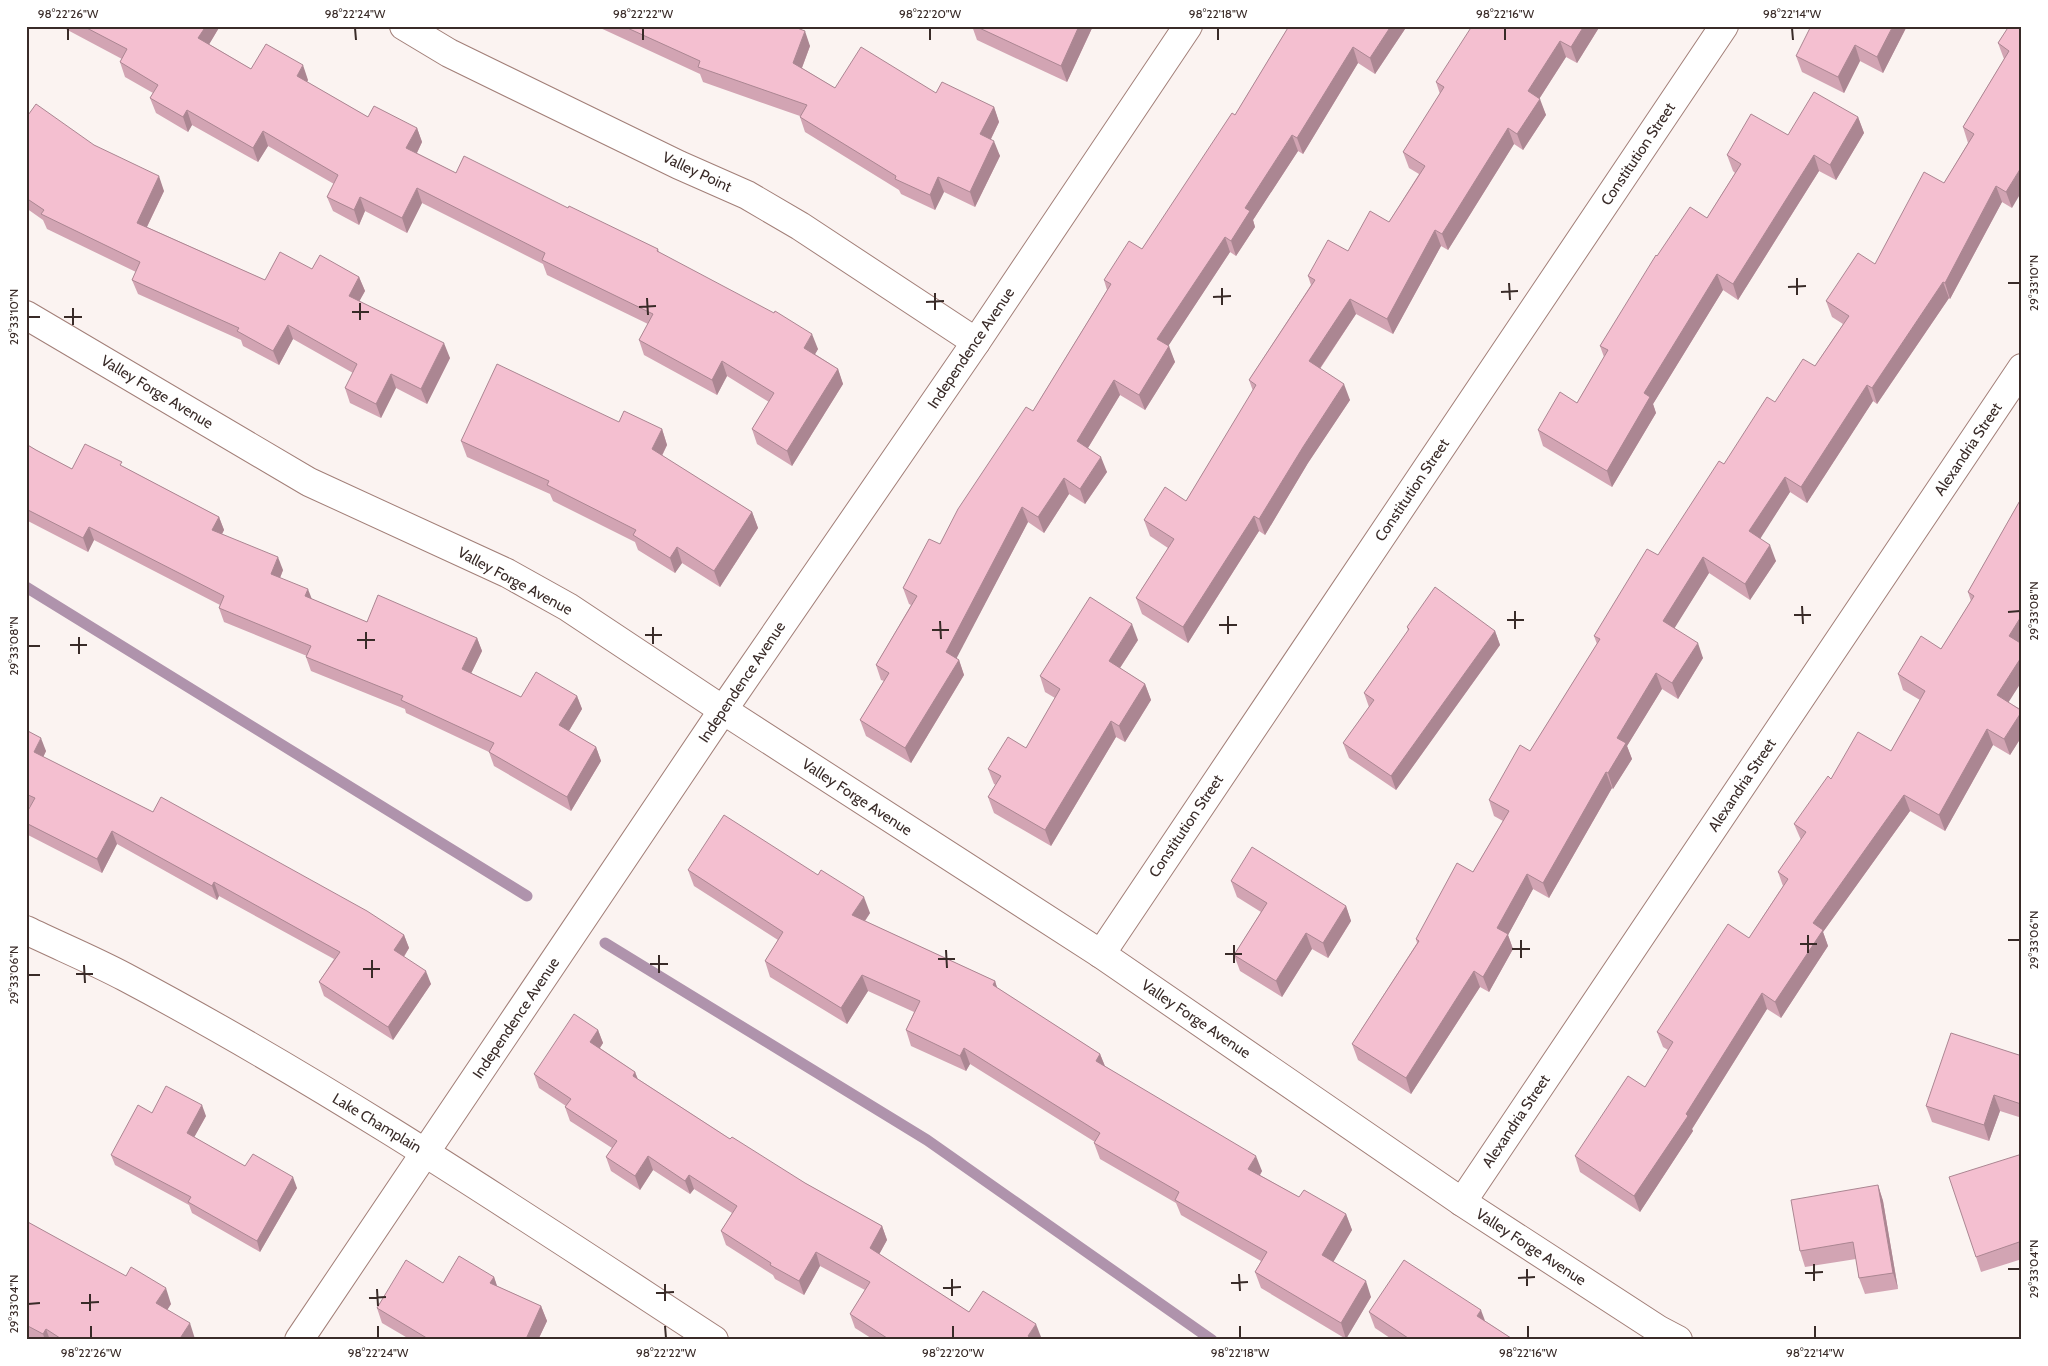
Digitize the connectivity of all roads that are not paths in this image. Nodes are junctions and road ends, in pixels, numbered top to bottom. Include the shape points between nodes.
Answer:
1 (404, 26) edge
2 (1188, 26) edge
3 (1724, 26) edge
4 (26, 315) edge
5 (976, 342) junction
6 (2022, 368) edge
7 (723, 710) junction
8 (26, 930) edge
9 (1101, 954) junction
10 (426, 1152) junction
11 (1462, 1202) junction
12 (1668, 1335) edge
13 (299, 1340) edge
14 (714, 1340) edge

1 - 5 street, Valley Point via 448,53 747,195 800,226
2 - 5 street, Independence Avenue
3 - 9 street, Constitution Street
4 - 7 street, Valley Forge Avenue via 309,482 507,573 568,607
5 - 7 street, Independence Avenue
6 - 11 street, Alexandria Street
7 - 9 street, Valley Forge Avenue
7 - 10 street, Independence Avenue
8 - 10 street, Lake Champlain via 123,976 233,1036
9 - 11 street, Valley Forge Avenue
10 - 13 street, Independence Avenue
10 - 14 street, Lake Champlain
11 - 12 street, Valley Forge Avenue

